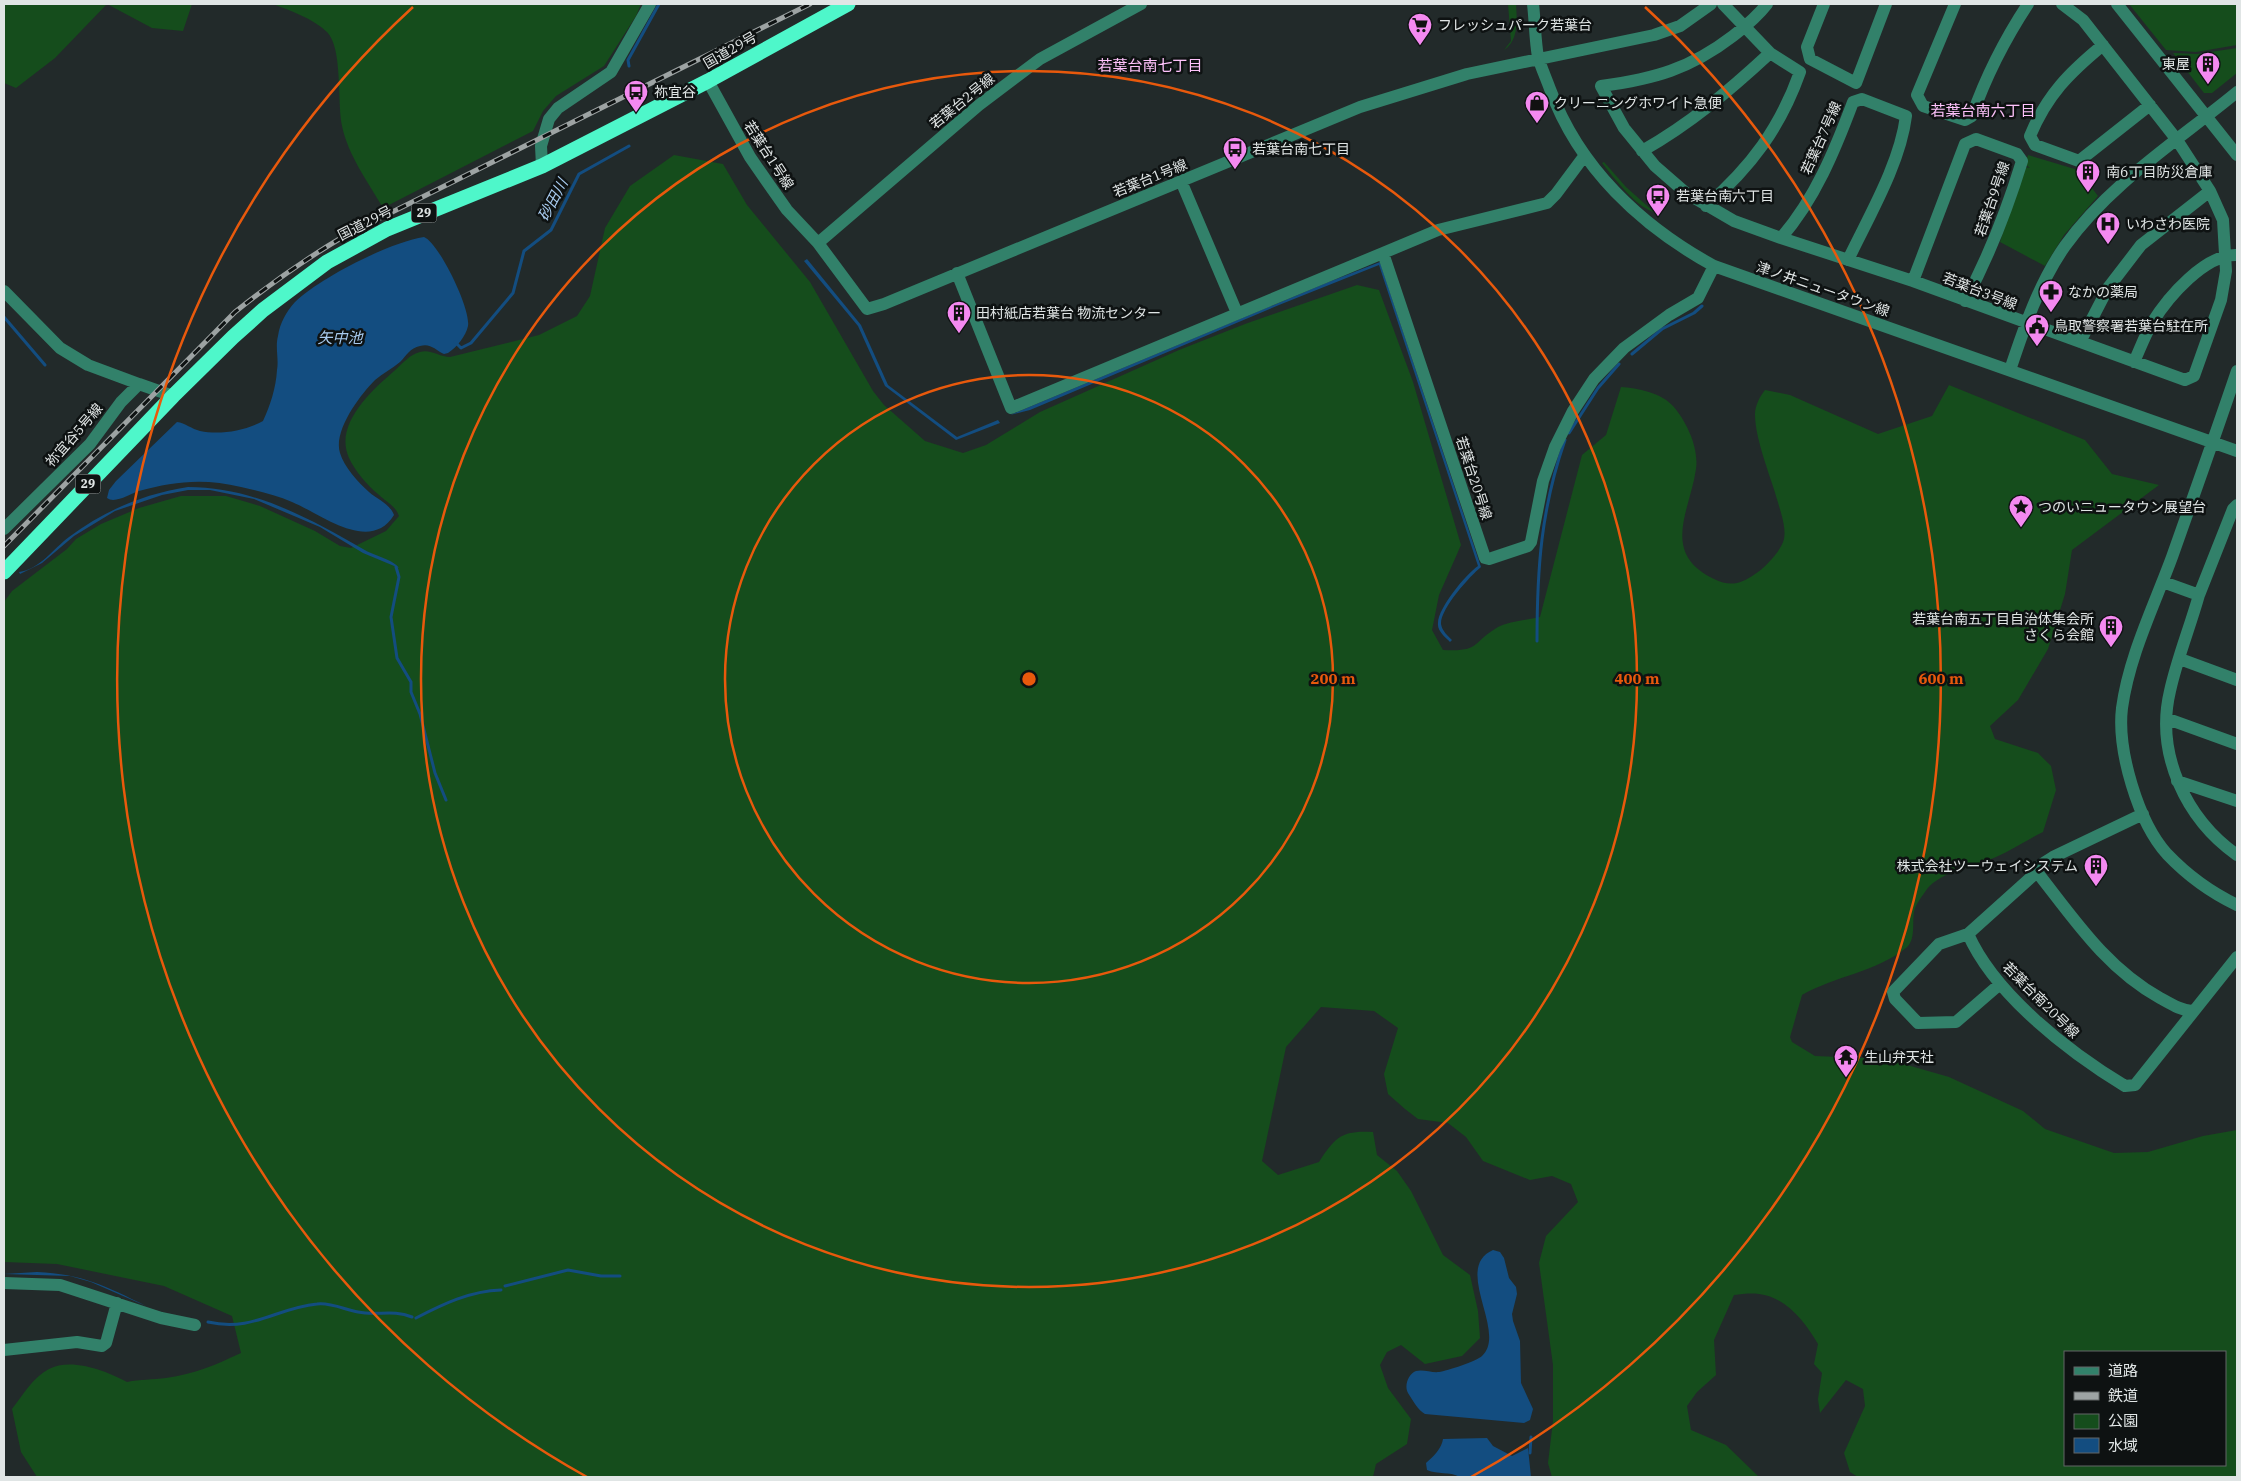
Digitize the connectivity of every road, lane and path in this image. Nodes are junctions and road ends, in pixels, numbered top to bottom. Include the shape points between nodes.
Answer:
1 (650, 4) edge
2 (848, 4) edge
3 (1140, 4) edge
4 (1533, 4) edge
5 (1711, 4) edge
6 (1723, 4) edge
7 (1767, 4) edge
8 (1824, 4) edge
9 (1886, 4) edge
10 (1955, 4) edge
11 (2028, 4) edge
12 (2062, 4) edge
13 (2117, 4) edge
14 (1744, 28) junction
15 (2103, 45) junction
16 (1770, 53) junction
17 (1538, 57) junction
18 (708, 81) junction
19 (2237, 92) edge
20 (2150, 104) junction
21 (2208, 115) junction
22 (2177, 140) junction
23 (1642, 151) junction
24 (1585, 155) junction
25 (2237, 156) edge
26 (542, 166) junction
27 (1181, 182) junction
28 (2210, 191) junction
29 (1706, 206) junction
30 (1780, 238) junction
31 (818, 243) junction
32 (1382, 253) junction
33 (2232, 255) edge
34 (1848, 260) junction
35 (1714, 266) junction
36 (957, 273) junction
37 (1913, 281) junction
38 (4, 291) edge
39 (1965, 301) junction
40 (1238, 314) junction
41 (2025, 324) junction
42 (2080, 342) junction
43 (2134, 362) junction
44 (2010, 370) junction
45 (2237, 371) edge
46 (139, 384) junction
47 (173, 396) junction
48 (2214, 442) junction
49 (2237, 451) edge
50 (2237, 505) edge
51 (4, 529) edge
52 (4, 572) edge
53 (2163, 582) junction
54 (2200, 596) junction
55 (2180, 659) junction
56 (2237, 680) edge
57 (2168, 719) junction
58 (2237, 744) edge
59 (2177, 781) junction
60 (2237, 802) edge
61 (2143, 814) junction
62 (2237, 855) edge
63 (2036, 872) junction
64 (2237, 905) edge
65 (1968, 934) junction
66 (2237, 957) edge
67 (2000, 984) junction
68 (2192, 1011) junction
69 (4, 1283) edge
70 (117, 1303) junction
71 (195, 1325) dead end
72 (4, 1350) edge

1 - 26 street via 611,72 558,108 549,119 541,146
2 - 18 highway, 国道29号 / 29
3 - 31 street, 若葉台2号線 via 1040,60 979,104
4 - 17 street, 津ノ井ニュータウン線
5 - 17 street, 若葉台1号線 via 1680,26 1654,35
6 - 14 street
7 - 14 street, 若葉台3号線
8 - 9 street via 1807,47 1810,59 1856,82
10 - 11 street via 1917,95 1923,106 1965,120 1972,116 2000,51
12 - 15 street, 若葉台3号線 via 2083,20
13 - 21 street
14 - 16 street
14 - 23 street, 若葉台3号線 via 1686,67 1601,86 1624,128
15 - 20 street, 若葉台3号線
15 - 20 street via 2072,71 2040,113 2030,136 2035,145 2079,161
16 - 23 street via 1712,104 1669,136
16 - 29 street via 1800,72 1791,98 1755,156 1735,181
17 - 24 street, 津ノ井ニュータウン線 via 1557,108
17 - 27 street, 若葉台1号線 via 1467,74 1360,107
18 - 26 highway, 国道29号 / 29
18 - 31 street, 若葉台1号線 via 754,164 787,210
19 - 21 street
20 - 22 street, 若葉台3号線
21 - 22 street
21 - 25 street
22 - 28 street, 若葉台3号線
22 - 41 street via 2089,216 2064,247
23 - 29 street, 若葉台3号線 via 1686,193
24 - 32 street via 1548,203 1438,230
24 - 35 street, 津ノ井ニュータウン線 via 1621,200 1692,254
26 - 47 highway, 国道29号 / 29 via 387,229 327,262 263,310
27 - 36 street, 若葉台1号線
27 - 40 street
28 - 33 street, 若葉台3号線 via 2223,220
28 - 42 street via 2141,245 2108,288
29 - 30 street, 若葉台3号線 via 1734,221
30 - 34 street, 若葉台3号線
30 - 34 street, 若葉台7号線 via 1793,224 1824,173 1853,102 1862,99 1906,116 1904,132 1885,182
31 - 36 street, 若葉台1号線 via 867,309
32 - 35 street, 若葉台20号線 via 1482,552 1489,559 1528,546 1531,542 1543,481 1555,447 1594,379 1624,348 1698,298
32 - 40 street
33 - 43 street via 2214,259 2179,288 2152,323
33 - 43 street, 若葉台3号線 via 2221,300 2194,376 2185,380
34 - 37 street, 若葉台3号線
35 - 44 street, 津ノ井ニュータウン線
36 - 40 street via 1011,408
37 - 39 street, 若葉台3号線
37 - 39 street, 若葉台9号線 via 1965,144 1976,140 2017,154 2022,161 2009,203 1987,259
38 - 46 street via 60,348 88,365
39 - 41 street, 若葉台3号線
41 - 42 street, 若葉台3号線
41 - 44 street
42 - 43 street, 若葉台3号線
44 - 48 street, 津ノ井ニュータウン線
45 - 48 street
46 - 47 street
46 - 51 street, 祢宜谷5号線 via 121,402 90,444
47 - 52 highway, 国道29号 / 29
48 - 49 street, 津ノ井ニュータウン線
48 - 53 street
50 - 54 street
53 - 54 street
53 - 61 street via 2138,644 2122,708 2125,762
54 - 55 street
55 - 56 street
55 - 57 street via 2170,691
57 - 58 street
57 - 59 street via 2167,740
59 - 60 street
59 - 62 street via 2187,802 2209,831
61 - 63 street via 2053,857
61 - 64 street via 2166,853 2192,876
63 - 65 street
63 - 68 street via 2098,950 2150,992 2182,1010
65 - 67 street, 若葉台南20号線
65 - 67 street via 1939,944 1893,992 1895,999 1918,1023 1956,1022
66 - 68 street, 若葉台南20号線
67 - 68 street, 若葉台南20号線 via 2069,1049 2125,1086 2135,1085
69 - 70 street via 60,1285
70 - 71 street
70 - 72 street via 106,1343 102,1346 77,1342

